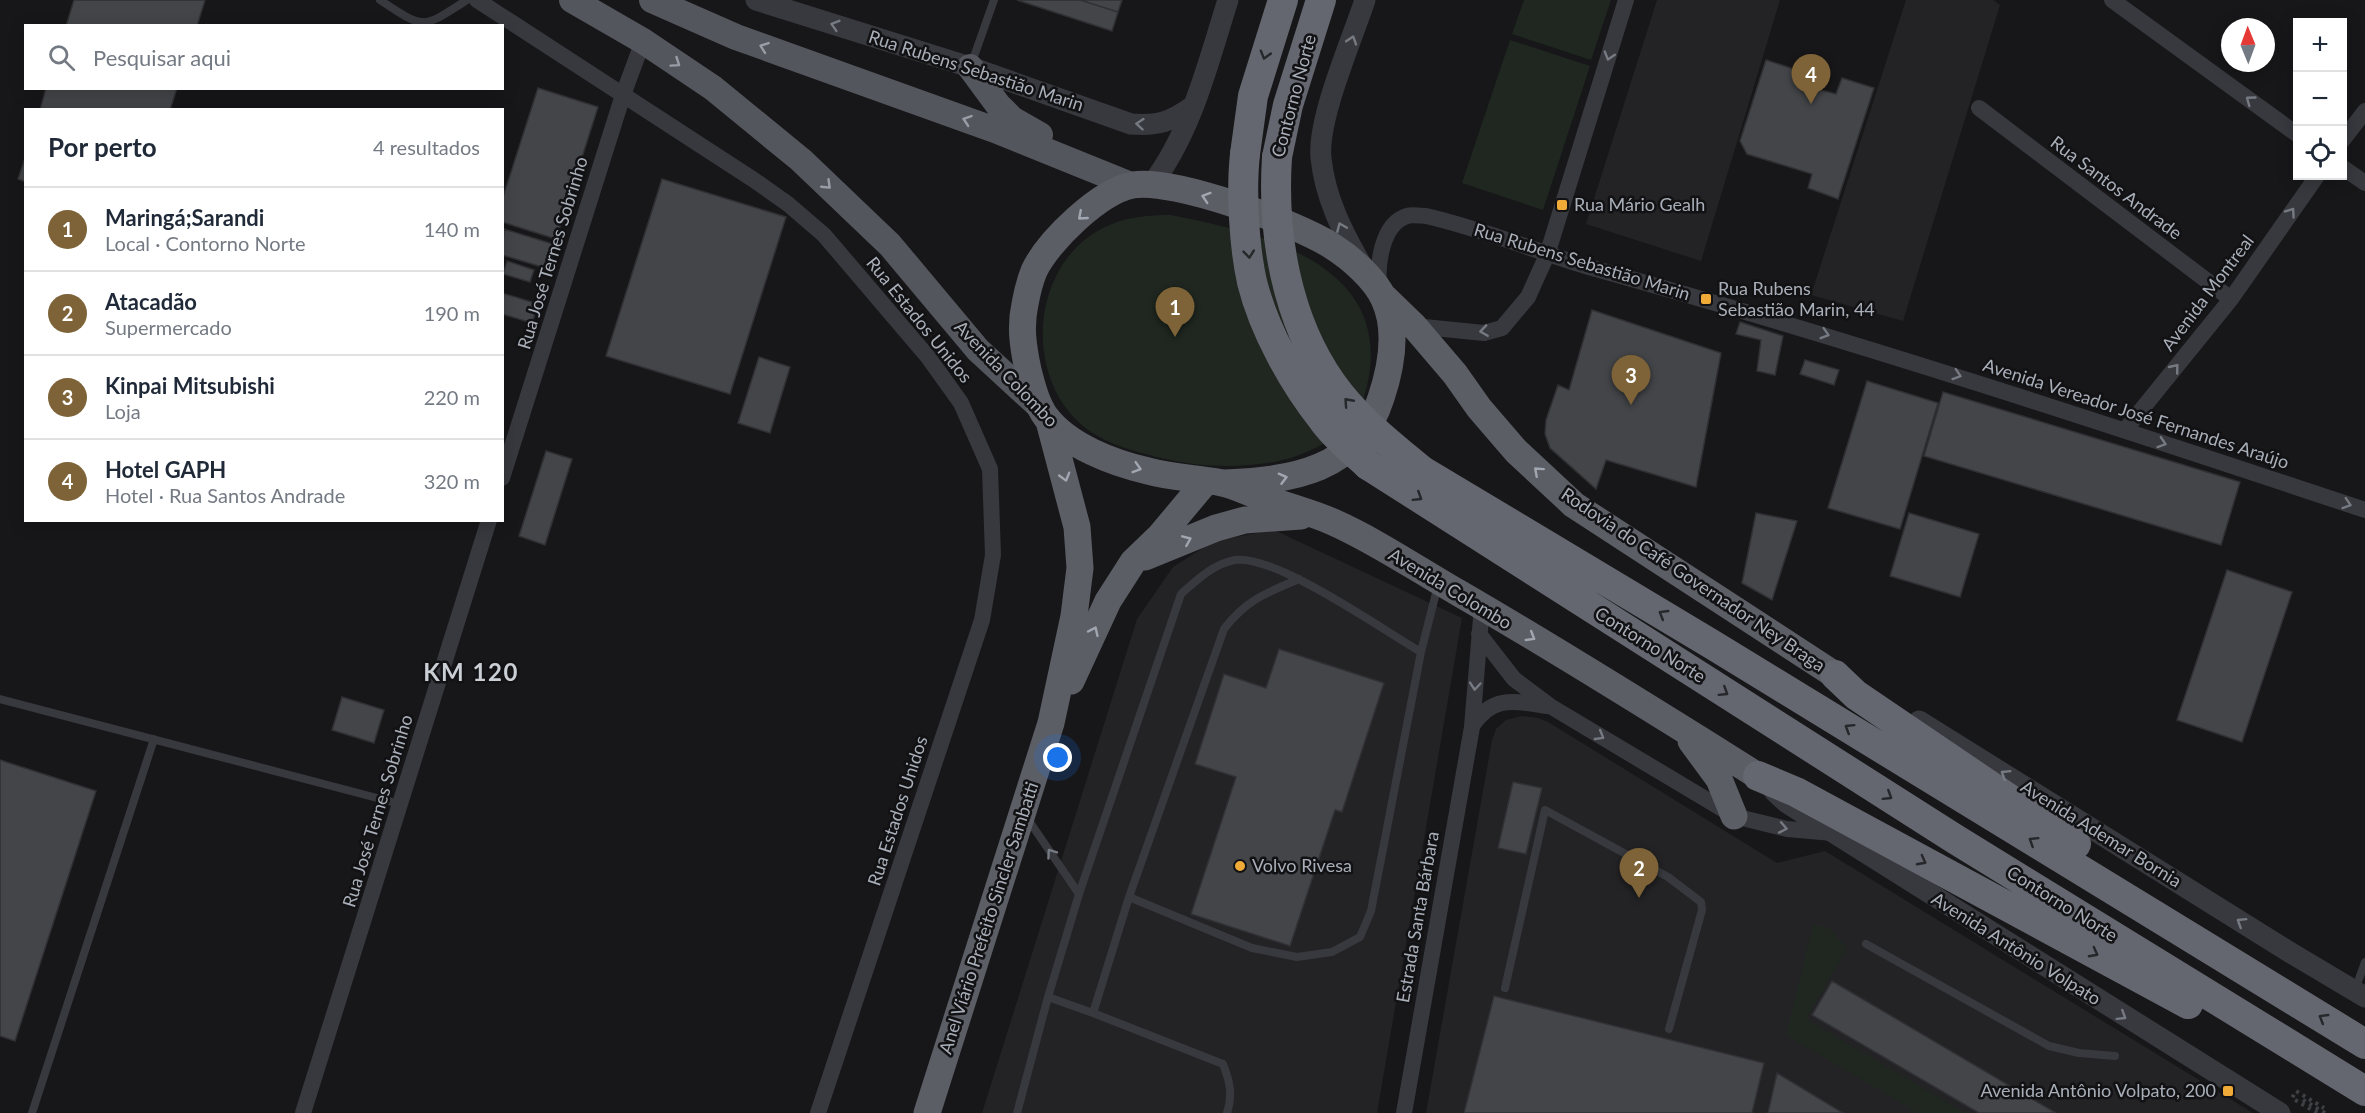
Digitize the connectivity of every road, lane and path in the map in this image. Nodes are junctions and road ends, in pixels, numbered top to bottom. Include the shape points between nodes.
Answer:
1 (380, 0) edge
2 (467, 0) edge
3 (477, 0) edge
4 (572, 0) edge
5 (652, 0) edge
6 (756, 0) edge
7 (994, 0) edge
8 (1228, 0) edge
9 (1283, 0) edge
10 (1321, 0) edge
11 (1365, 0) edge
12 (1626, 0) edge
13 (2112, 0) edge
14 (643, 41) junction
15 (970, 67) junction
16 (623, 95) junction
17 (1193, 106) junction
18 (1978, 108) dead end
19 (2365, 111) edge
20 (2293, 131) edge
21 (2347, 136) edge
22 (1094, 168) junction
23 (2347, 170) edge
24 (2314, 180) edge
25 (2365, 183) edge
26 (1142, 185) junction
27 (1547, 255) junction
28 (1377, 284) junction
29 (2231, 299) junction
30 (1414, 326) junction
31 (1894, 355) joint
32 (1044, 414) junction
33 (2125, 430) junction
34 (504, 472) edge
35 (1215, 482) junction
36 (2365, 510) edge
37 (1316, 515) junction
38 (488, 522) edge
39 (1133, 562) junction
40 (1299, 579) junction
41 (1439, 581) junction
42 (1482, 606) junction
43 (1479, 634) junction
44 (1420, 652) junction
45 (1835, 675) junction
46 (0, 699) edge
47 (1550, 706) junction
48 (1051, 723) junction
49 (1678, 726) junction
50 (1472, 727) junction
51 (153, 739) junction
52 (1758, 777) junction
53 (400, 804) junction
54 (1023, 812) junction
55 (1734, 816) junction
56 (1834, 834) junction
57 (1079, 894) junction
58 (1129, 897) junction
59 (1866, 945) dead end
60 (2365, 962) edge
61 (1505, 988) dead end
62 (2280, 992) junction
63 (2360, 994) edge
64 (1048, 997) junction
65 (1093, 1012) junction
66 (1668, 1029) dead end
67 (2365, 1044) edge
68 (2115, 1056) dead end
69 (2365, 1091) edge
70 (2365, 1099) edge
71 (2303, 1100) dead end
72 (2325, 1111) edge
73 (32, 1113) edge
74 (303, 1113) edge
75 (818, 1113) edge
76 (927, 1113) edge
77 (1017, 1113) edge
78 (1227, 1113) edge
79 (1404, 1113) edge
80 (2280, 1113) edge
81 (2317, 1113) edge

1 - 2 lane via 413,22 425,23
3 - 16 street, Rua Estados Unidos
4 - 14 main road, Avenida Colombo
22 -> 5 main road via 736,37
15 -> 6 street, Rua Rubens Sebastião Marin
7 - 15 lane
8 - 17 street
9 -> 69 highway, Contorno Norte, bridge via 1253,96 1245,154 1244,201 1252,282 1285,361 1323,421 1368,465 1955,838
62 -> 10 highway, Contorno Norte, bridge via 1421,470 1378,435 1332,385 1305,339 1286,280 1276,213 1276,157
28 -> 11 street via 1344,234 1329,198 1321,157 1322,128
12 -> 27 street
20 -> 13 street
14 - 16 street, Rua José Ternes Sobrinho
14 -> 32 main road, Avenida Colombo via 713,88 801,160 890,246 978,350
17 -> 15 street, Rua Rubens Sebastião Marin via 1172,121 1131,124
15 - 22 main road via 1012,119
16 - 34 street, Rua José Ternes Sobrinho
16 - 75 street, Rua Estados Unidos via 763,186 824,235 928,357 961,403 990,469 993,555 982,620
17 - 26 street via 1173,154
18 - 29 street, Rua Santos Andrade
19 - 21 street
22 - 26 main road
23 - 25 street
29 -> 24 street, Avenida Montreal
28 -> 26 highway via 1333,246 1293,225 1189,191
26 -> 32 highway, Anel Viário Prefeito Sincler Sambatti via 1105,196 1051,245 1035,270 1020,328 1029,375
27 - 28 street, Rua Rubens Sebastião Marin via 1443,219 1407,216 1393,226 1381,251
27 -> 30 street via 1528,297 1502,328 1484,333
27 -> 31 street, Rua Rubens Sebastião Marin
28 - 30 highway, Rodovia do Café Governador Ney Braga
35 -> 28 highway via 1273,481 1325,465 1348,451 1364,433 1377,411 1391,356 1392,320
33 -> 29 street, Avenida Montreal
45 -> 30 highway, Rodovia do Café Governador Ney Braga via 1574,505 1516,451
31 -> 33 street, Avenida Vereador José Fernandes Araújo
32 -> 35 highway, Avenida Colombo via 1079,444 1112,460 1149,472
32 -> 48 highway, Anel Viário Prefeito Sincler Sambatti via 1077,527 1080,568
33 -> 36 street, Avenida Vereador José Fernandes Araújo
35 - 37 highway, Avenida Colombo
35 - 39 highway, Anel Viário Prefeito Sincler Sambatti
39 -> 37 highway via 1245,520
37 - 41 highway, Avenida Colombo
38 - 53 street, Rua José Ternes Sobrinho
48 -> 39 highway, Anel Viário Prefeito Sincler Sambatti via 1108,601
40 - 44 lane
40 - 57 lane via 1258,561 1235,560 1205,572 1181,594
40 - 58 lane via 1254,598 1224,629
41 - 42 highway, Avenida Colombo
41 - 44 lane
42 - 43 street, Estrada Santa Bárbara
42 -> 49 highway, Avenida Colombo
43 - 47 street via 1514,679
43 -> 50 street, Estrada Santa Bárbara
44 - 58 lane via 1371,911 1360,937 1332,952 1297,957 1252,948
45 - 62 highway via 1856,695 2139,887
63 -> 45 street, Avenida Ademar Bornia via 1865,687
46 - 51 lane
47 - 50 street via 1497,704 1487,708
47 -> 55 street
48 - 54 highway, Anel Viário Prefeito Sincler Sambatti
49 - 52 highway, Avenida Colombo
49 - 55 highway via 1719,779
50 - 79 street, Estrada Santa Bárbara
51 - 53 lane
51 - 73 lane
52 - 56 street, Avenida Antônio Volpato via 1787,803
52 -> 70 highway via 1796,792
53 - 74 street, Rua José Ternes Sobrinho
57 -> 54 lane
54 - 76 highway, Anel Viário Prefeito Sincler Sambatti
55 -> 56 street via 1786,829
56 -> 80 street, Avenida Antônio Volpato
57 - 64 lane
58 - 65 lane
59 - 68 lane via 2049,1046
60 - 63 lane
61 - 66 lane via 1545,810 1668,877 1701,902
67 -> 62 highway
64 - 65 lane
64 - 77 lane
65 - 78 lane via 1223,1064 1232,1098
71 - 72 path
72 - 81 path via 2296,1091 2292,1098

